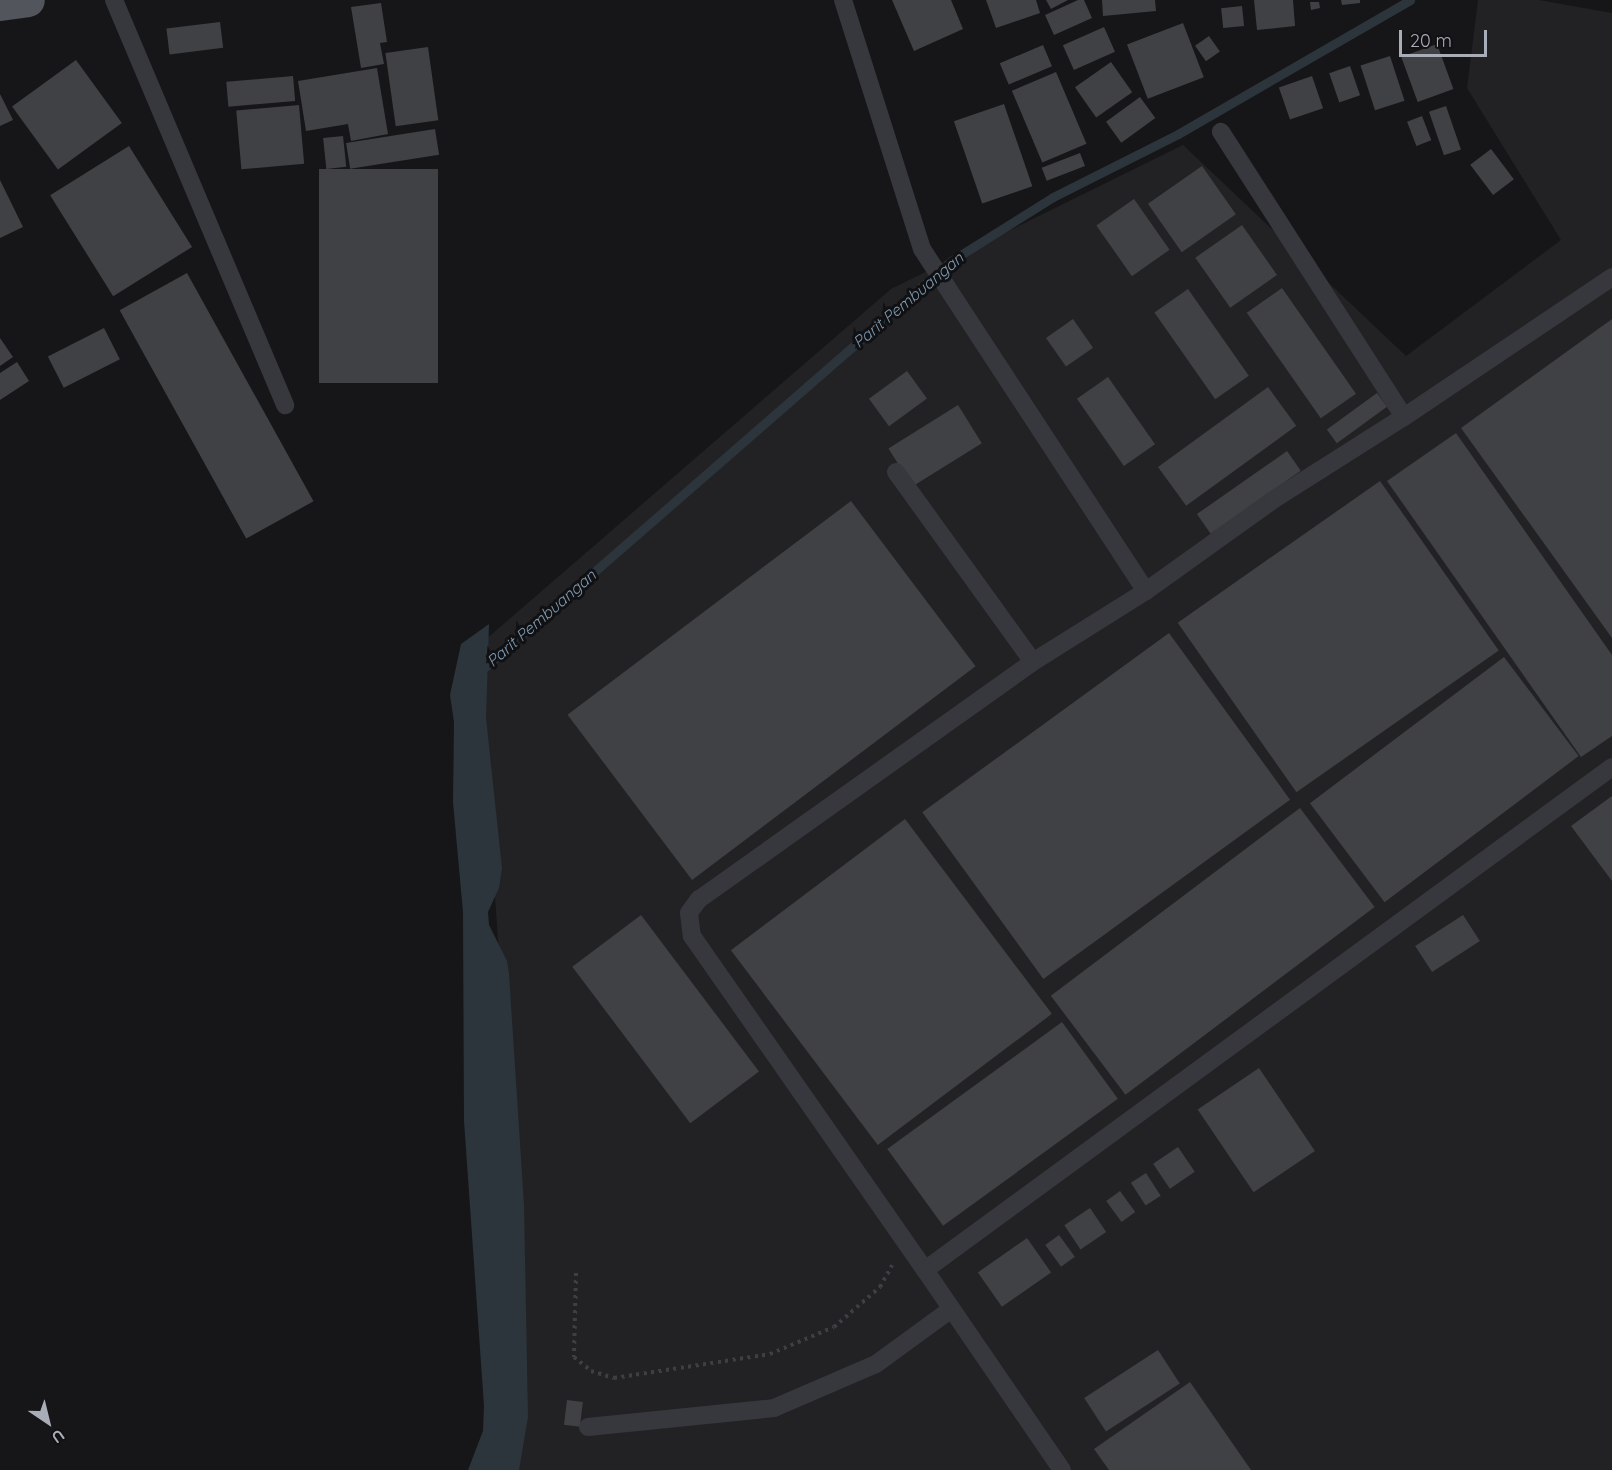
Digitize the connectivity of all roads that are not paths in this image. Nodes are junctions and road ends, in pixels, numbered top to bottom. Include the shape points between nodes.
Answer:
1 (28, 0) edge
2 (114, 0) edge
3 (843, 0) edge
4 (0, 4) edge
5 (1221, 132) dead end
6 (1612, 277) edge
7 (285, 405) dead end
8 (1404, 417) junction
9 (896, 472) dead end
10 (1146, 591) junction
11 (1034, 662) junction
12 (1612, 767) edge
13 (925, 1270) junction
14 (950, 1310) junction
15 (588, 1427) dead end
16 (1062, 1470) edge

1 - 4 main road
2 - 7 lane
3 - 10 lane via 922,249
5 - 8 lane
6 - 8 lane
8 - 10 lane via 1273,500
9 - 11 lane
10 - 11 lane
11 - 13 lane via 709,892 689,913 692,936
12 - 13 lane
13 - 14 lane
14 - 15 lane via 876,1364 774,1408
14 - 16 lane

